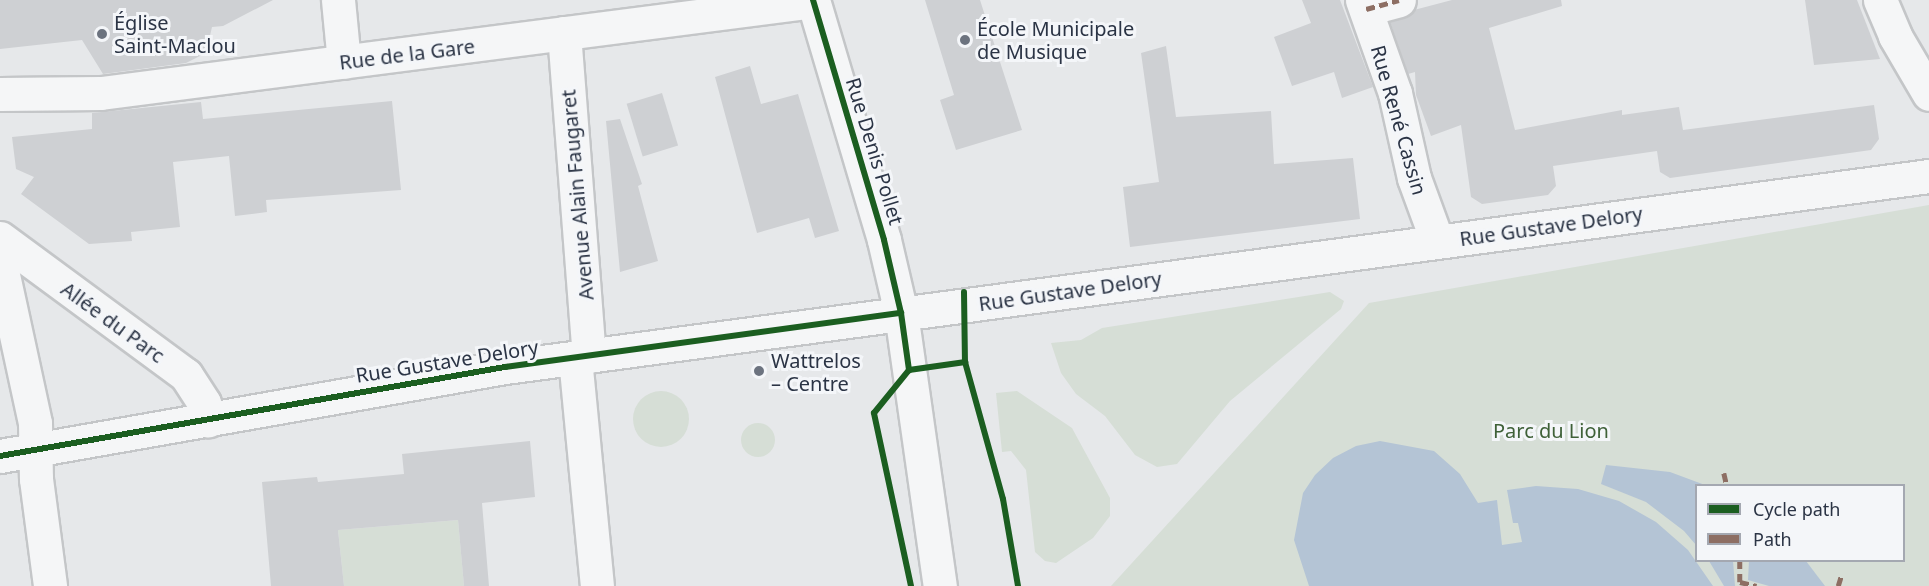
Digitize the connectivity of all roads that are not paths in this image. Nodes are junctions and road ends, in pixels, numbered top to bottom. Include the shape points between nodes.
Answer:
1 (338, 0) edge
2 (1399, 0) edge
3 (1880, 0) edge
4 (813, 1) edge
5 (1364, 5) edge
6 (564, 33) junction
7 (344, 62) junction
8 (1929, 94) edge
9 (4, 96) edge
10 (1929, 176) edge
11 (0, 238) edge
12 (1437, 241) junction
13 (0, 261) edge
14 (901, 313) junction
15 (582, 357) junction
16 (207, 420) junction
17 (37, 448) junction
18 (0, 456) edge
19 (50, 586) edge
20 (597, 586) edge
21 (940, 586) edge

1 - 7 street
2 - 5 street
3 - 8 street via 1895,36
4 - 6 street, Rue de la Gare
4 - 14 street, Rue Denis Pollet via 885,240
5 - 12 street, Rue René Cassin via 1395,93 1414,178
6 - 7 street, Rue de la Gare
6 - 15 street, Avenue Alain Faugaret
7 - 9 street, Rue de la Gare via 101,93
10 - 12 street, Rue Gustave Delory
11 - 16 street, Allée du Parc via 186,375 204,403
12 - 14 street, Rue Gustave Delory
13 - 17 street
14 - 15 street, Rue Gustave Delory
14 - 21 street, Rue Denis Pollet
15 - 16 street, Rue Gustave Delory
15 - 20 street, Avenue Alain Faugaret
16 - 17 street, Rue Gustave Delory
17 - 18 street, Rue Gustave Delory
17 - 19 street via 36,479

